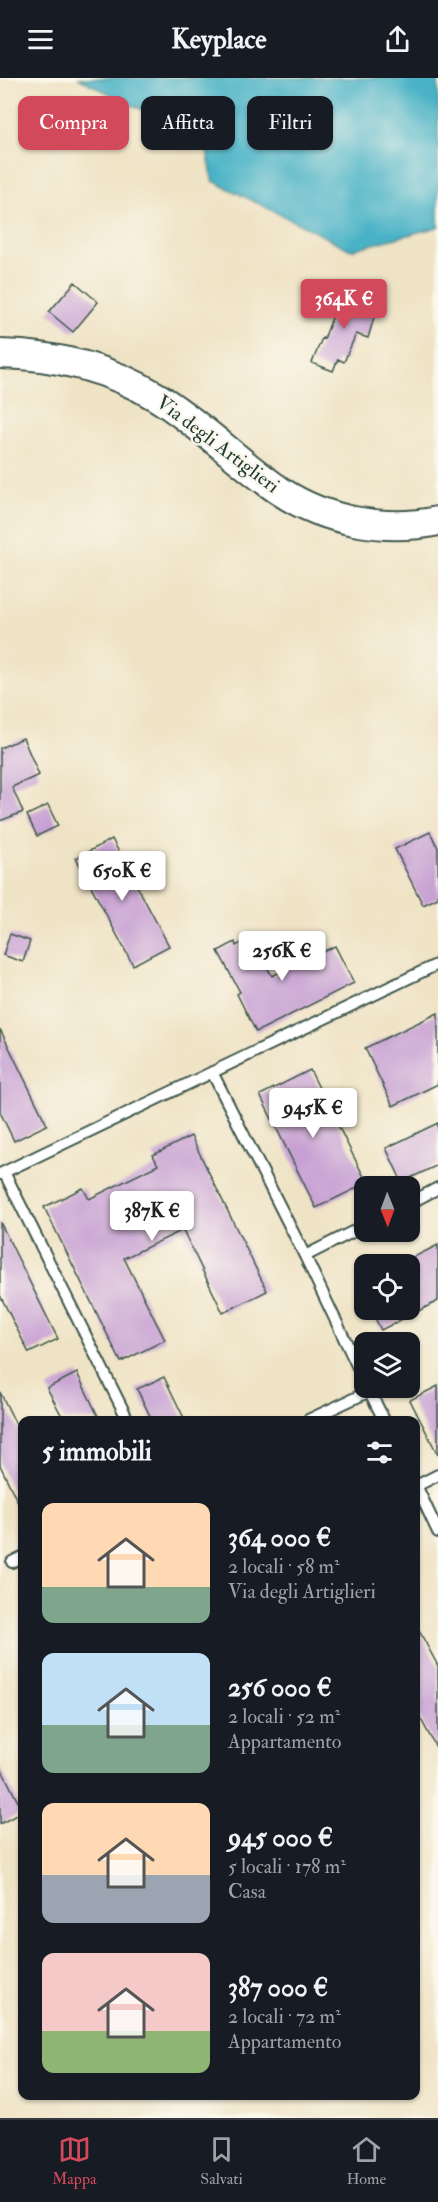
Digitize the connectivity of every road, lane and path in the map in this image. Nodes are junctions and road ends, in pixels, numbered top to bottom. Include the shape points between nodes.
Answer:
1 (0, 354) edge
2 (438, 521) edge
3 (438, 964) edge
4 (212, 1072) junction
5 (2, 1173) edge
6 (438, 1188) edge
7 (420, 1198) edge
8 (354, 1231) edge
9 (305, 1256) junction
10 (354, 1359) edge
11 (354, 1397) edge
12 (373, 1398) edge
13 (126, 1416) edge
14 (316, 1416) edge
15 (382, 1416) edge
16 (438, 1475) edge
17 (420, 1483) edge
18 (420, 1494) edge
19 (438, 1532) edge

1 - 2 street, Via degli Artiglieri via 65,361 126,380 189,419 283,493 320,511 376,524
3 - 4 lane
4 - 5 lane
4 - 9 lane
5 - 13 lane
6 - 7 lane
8 - 9 lane
9 - 10 lane
11 - 14 lane
12 - 15 lane
16 - 17 lane
18 - 19 lane

